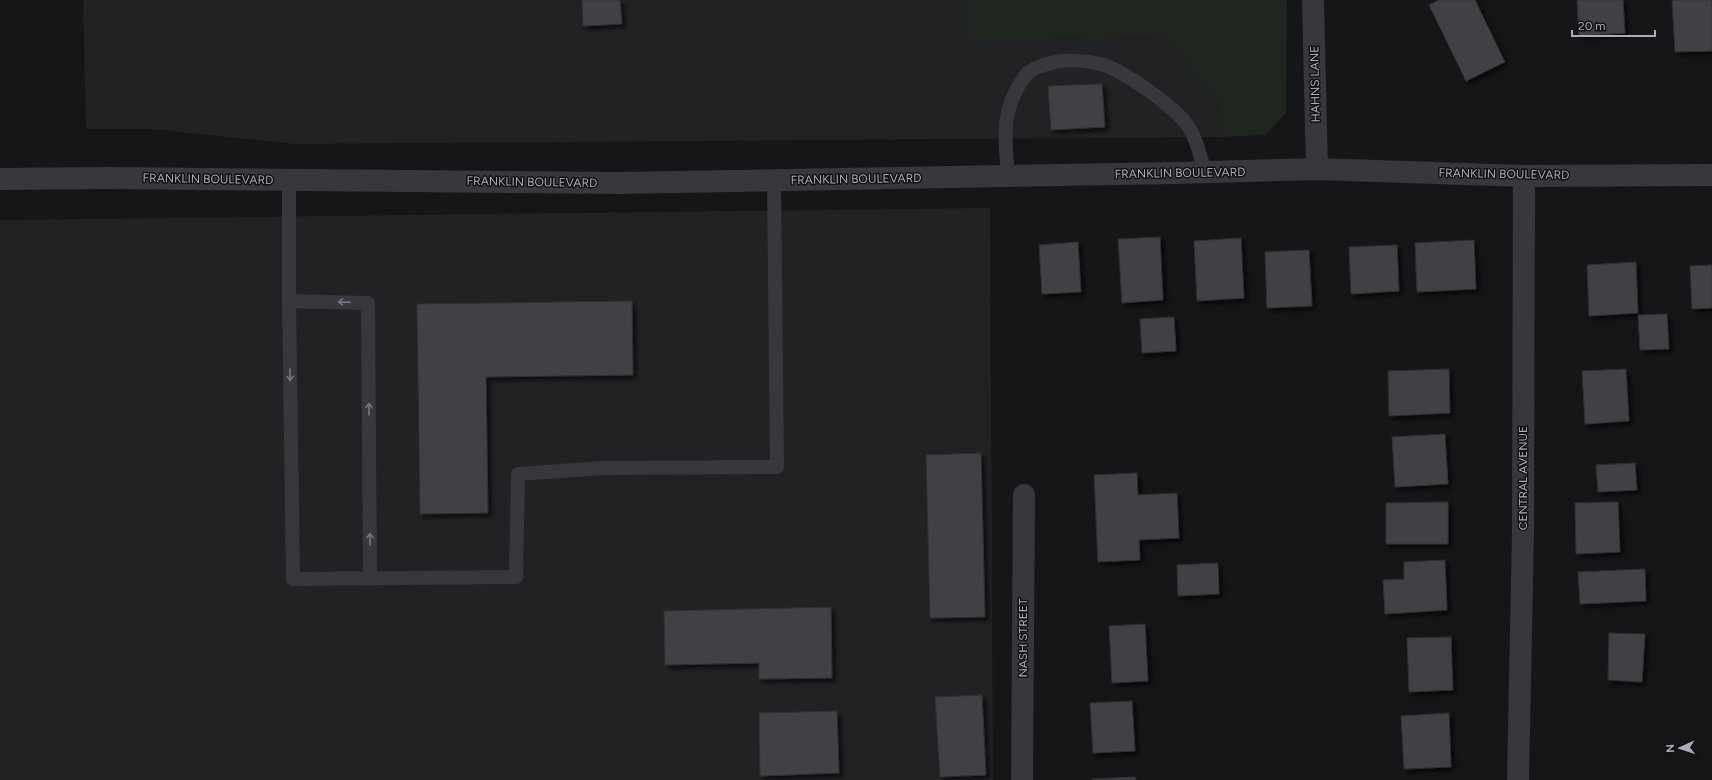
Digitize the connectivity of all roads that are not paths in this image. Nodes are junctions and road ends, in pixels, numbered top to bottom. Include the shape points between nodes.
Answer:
1 (1313, 0) edge
2 (1317, 169) junction
3 (1205, 172) junction
4 (1008, 176) junction
5 (1524, 176) junction
6 (1712, 176) edge
7 (0, 179) edge
8 (289, 180) junction
9 (774, 181) junction
10 (289, 301) junction
11 (1024, 495) dead end
12 (370, 578) junction
13 (1022, 780) edge
14 (1518, 780) edge

1 - 2 street, HAHNS LANE
2 - 3 street, FRANKLIN BOULEVARD
2 - 5 street, FRANKLIN BOULEVARD
3 - 4 street, FRANKLIN BOULEVARD
3 - 4 lane via 1186,123 1151,92 1101,64 1057,60 1026,74 1013,97 1004,128
4 - 9 street, FRANKLIN BOULEVARD
5 - 6 street, FRANKLIN BOULEVARD
5 - 14 street, CENTRAL AVENUE via 1523,532
7 - 8 street, FRANKLIN BOULEVARD
8 - 9 street, FRANKLIN BOULEVARD via 612,183
8 - 10 lane
9 - 12 lane via 777,467 603,468 518,474 516,577
12 -> 10 lane via 368,303
10 -> 12 lane via 294,579
11 - 13 street, NASH STREET

